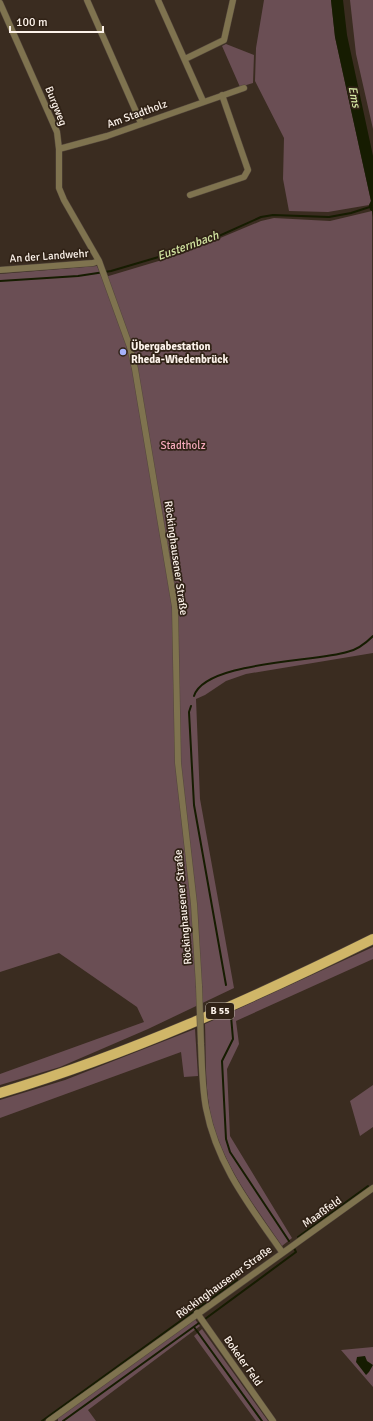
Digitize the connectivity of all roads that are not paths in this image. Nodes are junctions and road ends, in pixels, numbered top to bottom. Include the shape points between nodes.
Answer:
1 (87, 0) edge
2 (158, 0) edge
3 (233, 0) edge
4 (0, 3) edge
5 (185, 59) junction
6 (244, 88) dead end
7 (222, 95) junction
8 (203, 101) junction
9 (141, 123) junction
10 (59, 149) junction
11 (190, 195) dead end
12 (100, 264) junction
13 (0, 270) edge
14 (373, 939) edge
15 (0, 1093) edge
16 (373, 1188) edge
17 (282, 1252) junction
18 (197, 1313) junction
19 (49, 1421) edge
20 (273, 1421) edge

1 - 9 street
2 - 5 street
3 - 5 street via 224,40
4 - 10 street, Burgweg via 57,132
5 - 8 street
6 - 7 street, Am Stadtholz
7 - 8 street, Am Stadtholz
7 - 11 street via 248,170 244,177
8 - 9 street, Am Stadtholz
9 - 10 street, Am Stadtholz via 107,136
10 - 12 street, Burgweg via 59,188
12 - 13 street, An der Landwehr
12 - 17 street, Röckinghausener Straße, bridge via 132,354 173,589 178,763 194,904 206,1107 219,1152 231,1178
14 - 15 main road, B 55 via 222,1010 118,1054 64,1074
16 - 17 street, Maaßfeld
17 - 18 street, Röckinghausener Straße
18 - 19 street, Röckinghausener Straße
18 - 20 street, Bokeler Feld

